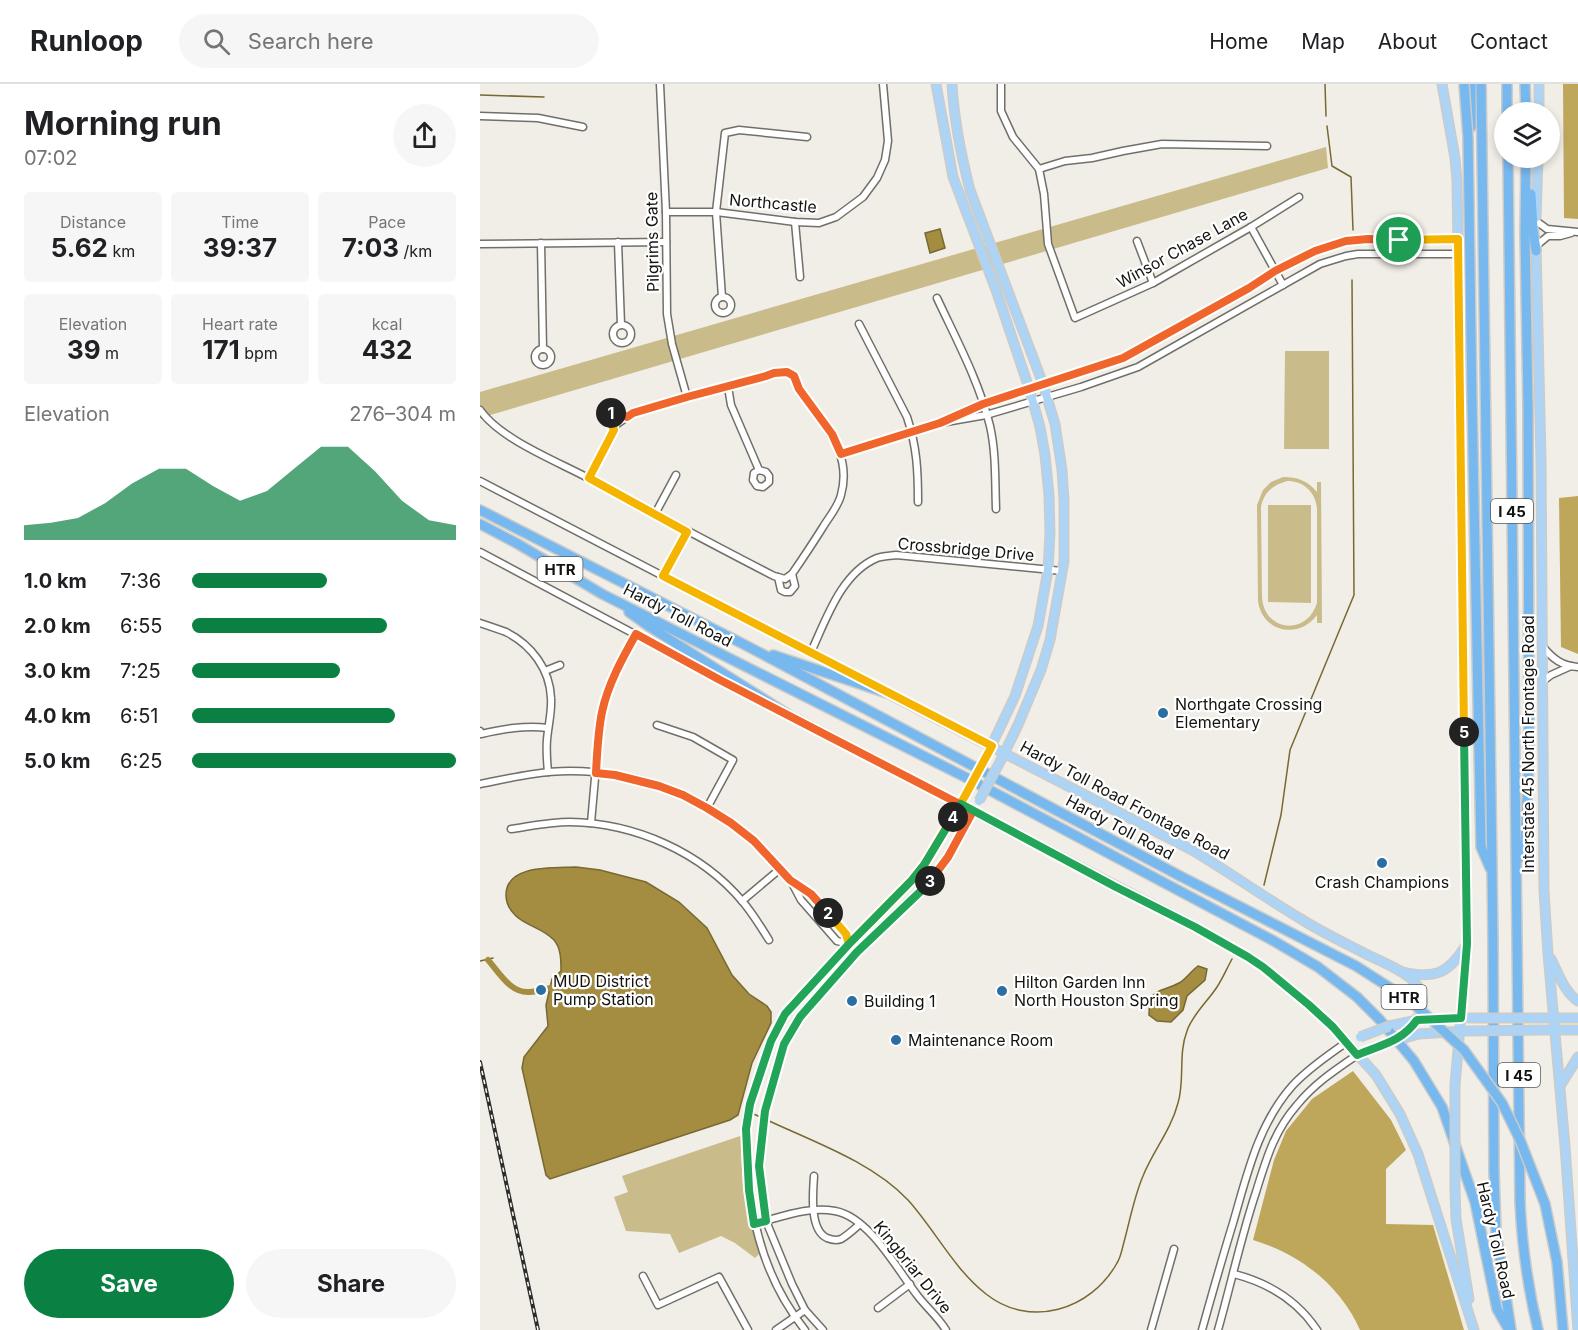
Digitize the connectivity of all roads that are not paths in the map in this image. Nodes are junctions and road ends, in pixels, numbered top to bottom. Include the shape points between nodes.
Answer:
1 (660, 84) edge
2 (883, 84) edge
3 (936, 84) edge
4 (952, 84) edge
5 (1001, 84) edge
6 (1442, 84) edge
7 (1464, 84) edge
8 (1471, 84) edge
9 (1482, 84) edge
10 (1507, 84) edge
11 (1526, 84) edge
12 (1539, 84) edge
13 (1507, 102) edge
14 (1527, 102) edge
15 (1539, 102) edge
16 (480, 116) edge
17 (582, 127) dead end
18 (807, 137) dead end
19 (1268, 146) dead end
20 (1508, 168) edge
21 (1528, 168) edge
22 (1529, 168) edge
23 (1538, 168) edge
24 (1039, 169) junction
25 (965, 171) junction
26 (953, 177) junction
27 (1299, 197) dead end
28 (666, 212) junction
29 (716, 212) junction
30 (1536, 221) junction
31 (795, 222) junction
32 (1251, 227) junction
33 (1577, 232) edge
34 (1458, 239) junction
35 (1137, 241) dead end
36 (618, 242) junction
37 (666, 242) junction
38 (542, 243) junction
39 (480, 244) edge
40 (1536, 248) junction
41 (1458, 254) junction
42 (1275, 271) junction
43 (800, 277) dead end
44 (1153, 283) junction
45 (1283, 285) junction
46 (1007, 286) junction
47 (996, 291) junction
48 (722, 297) dead end
49 (937, 298) dead end
50 (1200, 316) junction
51 (859, 324) dead end
52 (621, 325) dead end
53 (1206, 328) junction
54 (543, 349) dead end
55 (1123, 358) junction
56 (1129, 370) junction
57 (1043, 384) junction
58 (728, 387) junction
59 (1029, 388) junction
60 (687, 397) junction
61 (1047, 397) junction
62 (1033, 400) junction
63 (983, 404) junction
64 (1460, 406) junction
65 (480, 410) edge
66 (986, 415) junction
67 (627, 417) junction
68 (940, 423) junction
69 (614, 430) junction
70 (912, 432) junction
71 (841, 454) junction
72 (759, 470) dead end
73 (1062, 470) junction
74 (1047, 472) junction
75 (676, 475) dead end
76 (589, 478) junction
77 (480, 481) edge
78 (918, 502) dead end
79 (996, 509) dead end
80 (480, 510) edge
81 (655, 514) junction
82 (480, 524) edge
83 (687, 532) junction
84 (480, 552) edge
85 (1048, 570) junction
86 (1062, 571) junction
87 (792, 574) junction
88 (663, 576) junction
89 (781, 578) junction
90 (602, 594) junction
91 (480, 623) edge
92 (636, 634) junction
93 (749, 647) junction
94 (1543, 647) junction
95 (811, 652) junction
96 (1026, 664) junction
97 (560, 665) dead end
98 (1574, 667) edge
99 (1041, 670) junction
100 (545, 671) junction
101 (1543, 681) junction
102 (887, 693) junction
103 (789, 715) junction
104 (657, 725) dead end
105 (548, 728) junction
106 (480, 731) edge
107 (992, 746) junction
108 (1003, 756) junction
109 (548, 772) junction
110 (596, 773) junction
111 (480, 784) edge
112 (961, 804) junction
113 (707, 808) junction
114 (973, 811) junction
115 (591, 824) junction
116 (511, 830) dead end
117 (1516, 866) junction
118 (780, 869) junction
119 (1492, 874) junction
120 (790, 880) junction
121 (912, 880) junction
122 (922, 890) junction
123 (742, 901) junction
124 (769, 940) dead end
125 (849, 944) junction
126 (1467, 944) junction
127 (857, 952) junction
128 (1548, 954) junction
129 (1400, 971) junction
130 (1421, 1001) junction
131 (1578, 1001) edge
132 (1439, 1018) junction
133 (1465, 1018) junction
134 (1554, 1018) junction
135 (1578, 1018) edge
136 (1413, 1023) junction
137 (1555, 1030) junction
138 (1578, 1030) edge
139 (1464, 1031) junction
140 (1397, 1040) junction
141 (1347, 1042) junction
142 (1357, 1055) junction
143 (1578, 1057) edge
144 (1559, 1086) junction
145 (1267, 1122) junction
146 (1279, 1130) junction
147 (814, 1176) dead end
148 (813, 1210) junction
149 (1235, 1215) junction
150 (1247, 1219) junction
151 (766, 1221) junction
152 (754, 1224) junction
153 (860, 1224) junction
154 (1174, 1249) dead end
155 (1234, 1274) junction
156 (643, 1276) dead end
157 (909, 1284) junction
158 (878, 1308) dead end
159 (805, 1310) junction
160 (795, 1317) junction
161 (748, 1330) edge
162 (776, 1330) edge
163 (805, 1330) edge
164 (823, 1330) edge
165 (946, 1330) edge
166 (1151, 1330) edge
167 (1202, 1330) edge
168 (1218, 1330) edge
169 (1317, 1330) edge
170 (1474, 1330) edge
171 (1510, 1330) edge
172 (1538, 1330) edge
173 (1563, 1330) edge
174 (1578, 1330) edge

1 - 28 street, Pilgrims Gate
2 - 31 street, Northcastle via 888,141 877,178 863,197 836,217 819,223
3 - 26 main road
4 - 25 main road
5 - 24 street via 1001,111 1013,137
6 - 34 main road via 1455,158
7 - 119 highway, bridge via 1481,847
8 - 64 highway via 1469,342
9 - 119 highway, I 45
10 - 13 highway
11 - 14 highway
12 - 15 main road
16 - 17 street via 538,118
18 - 29 street via 739,130 725,133
19 - 24 street via 1162,144
20 - 117 highway, I 45
21 - 117 highway via 1529,758 1525,841
22 - 40 highway
23 - 30 main road, Interstate 45 North Frontage Road
24 - 44 street, Winsor Chase Lane via 1048,244 1076,318
25 - 26 main road
25 - 46 main road
26 - 47 main road
27 - 32 street, Winsor Chase Lane
28 - 29 street, Northcastle
28 - 37 street, Pilgrims Gate
29 - 31 street, Northcastle
29 - 48 street
30 - 33 street via 1547,229
30 - 40 main road, Interstate 45 North Frontage Road
31 - 43 street
32 - 42 street
32 - 44 street, Winsor Chase Lane
33 - 40 street via 1548,236
34 - 41 main road
34 - 42 street via 1346,241
35 - 44 street
36 - 37 street
36 - 38 street
36 - 52 street
37 - 60 street, Pilgrims Gate via 667,314
38 - 39 street
38 - 54 street
40 - 94 main road, Interstate 45 North Frontage Road
41 - 45 street via 1346,256 1320,264
41 - 64 main road
42 - 45 street
42 - 50 street
45 - 53 street
46 - 47 main road
46 - 57 main road
47 - 59 main road
49 - 63 street
50 - 53 street
50 - 55 street
51 - 70 street
53 - 56 street
55 - 56 street
55 - 57 street
56 - 61 street
57 - 59 street
57 - 61 main road
58 - 60 street
58 - 71 street via 774,373 794,376
58 - 72 street via 731,405
59 - 62 main road
59 - 63 street
60 - 67 street
61 - 62 street
61 - 73 main road
62 - 66 street
62 - 74 main road
63 - 66 street
63 - 68 street
64 - 126 main road
65 - 76 street via 518,442
66 - 68 street
66 - 79 street via 995,467
67 - 69 street
67 - 69 street via 618,412 610,414
68 - 70 street
69 - 76 street
70 - 71 street
70 - 78 street
71 - 87 street via 841,495
73 - 74 main road
73 - 86 main road
74 - 85 main road
75 - 81 street
76 - 81 street
77 - 88 street, Hardy Toll Road Frontage Road
80 - 93 highway, Hardy Toll Road / HTR
81 - 83 street
82 - 90 highway, Hardy Toll Road / HTR
83 - 88 street
83 - 89 street
84 - 92 street
85 - 86 street, Crossbridge Drive
85 - 95 street, Crossbridge Drive via 896,555 877,559 861,569 838,594
85 - 96 main road via 1038,626
86 - 99 main road
87 - 89 street
87 - 89 street via 795,586 790,592 781,590
88 - 95 street, Hardy Toll Road Frontage Road
90 - 103 highway
90 - 171 highway, Hardy Toll Road / HTR via 965,777 1251,929 1318,967 1357,997 1414,1061 1442,1107 1474,1202 1497,1309
91 - 100 street via 520,641
92 - 103 street
92 - 110 street via 615,672 602,711
93 - 102 highway
93 - 173 highway, Hardy Toll Road / HTR, bridge via 1356,966 1406,998 1464,1050 1502,1103 1520,1140 1545,1204 1557,1262
94 - 98 street via 1553,658
94 - 101 main road, Interstate 45 North Frontage Road
95 - 102 street, Hardy Toll Road Frontage Road
96 - 99 main road
96 - 107 main road via 1016,696
97 - 100 street
98 - 101 street
99 - 108 main road
100 - 105 street via 551,698
101 - 128 main road, Interstate 45 North Frontage Road
102 - 107 main road, Hardy Toll Road Frontage Road
103 - 112 main road
104 - 113 street via 693,737 733,760
105 - 106 street via 513,727 481,734
105 - 109 street
107 - 108 main road, Hardy Toll Road Frontage Road
107 - 112 main road, bridge
108 - 114 main road, bridge
108 - 129 main road, Hardy Toll Road Frontage Road via 1192,850 1300,919
109 - 110 street
109 - 111 street
110 - 113 street via 659,786
110 - 115 street
112 - 114 main road
112 - 121 street
113 - 118 street via 754,841
114 - 122 street via 948,857
114 - 141 main road via 1248,957 1309,1005
115 - 116 street via 551,823
115 - 123 street via 627,830 670,846 714,874
117 - 172 highway, I 45 via 1521,1221
118 - 120 street
118 - 123 street
119 - 171 highway, I 45 via 1496,1232
120 - 125 street via 811,894 846,934
120 - 125 street via 801,900 837,941
121 - 122 street
121 - 125 street
122 - 127 street
123 - 124 street
125 - 127 street
125 - 152 street via 785,1014 771,1041 746,1129
126 - 129 main road via 1456,961 1435,974 1420,976
126 - 133 main road
127 - 151 street via 800,1017 784,1044 763,1126 759,1166
128 - 131 main road via 1561,981
128 - 134 main road, Interstate 45 North Frontage Road
129 - 130 main road via 1416,984
130 - 132 main road via 1425,1009
130 - 136 main road
132 - 133 main road
132 - 136 main road
133 - 134 main road, bridge
133 - 139 main road
134 - 135 main road
134 - 137 main road, Interstate 45 North Frontage Road
136 - 140 main road
136 - 141 main road, bridge via 1389,1026
137 - 138 main road
137 - 139 main road, bridge
137 - 144 main road, Interstate 45 North Frontage Road
139 - 140 main road via 1419,1034
139 - 170 main road, bridge via 1455,1085 1455,1189
140 - 142 main road, bridge
141 - 142 main road
141 - 145 street via 1308,1071
142 - 146 street via 1309,1092
142 - 170 main road via 1376,1075 1418,1154
143 - 144 main road
144 - 174 main road, Interstate 45 North Frontage Road
145 - 146 street
145 - 149 street
146 - 150 street
147 - 148 street
148 - 151 street, Kingbriar Drive
148 - 153 street, Kingbriar Drive via 833,1210
148 - 153 street via 818,1230 834,1240
149 - 150 street
149 - 167 street
150 - 155 street
151 - 152 street, Kingbriar Drive
151 - 159 street
152 - 160 street via 770,1271
153 - 157 street, Kingbriar Drive
154 - 166 street
155 - 168 street
155 - 169 street via 1290,1299
156 - 161 street via 658,1305 719,1277
157 - 158 street
157 - 165 street, Kingbriar Drive
159 - 160 street
159 - 164 street
160 - 162 street
160 - 163 street

